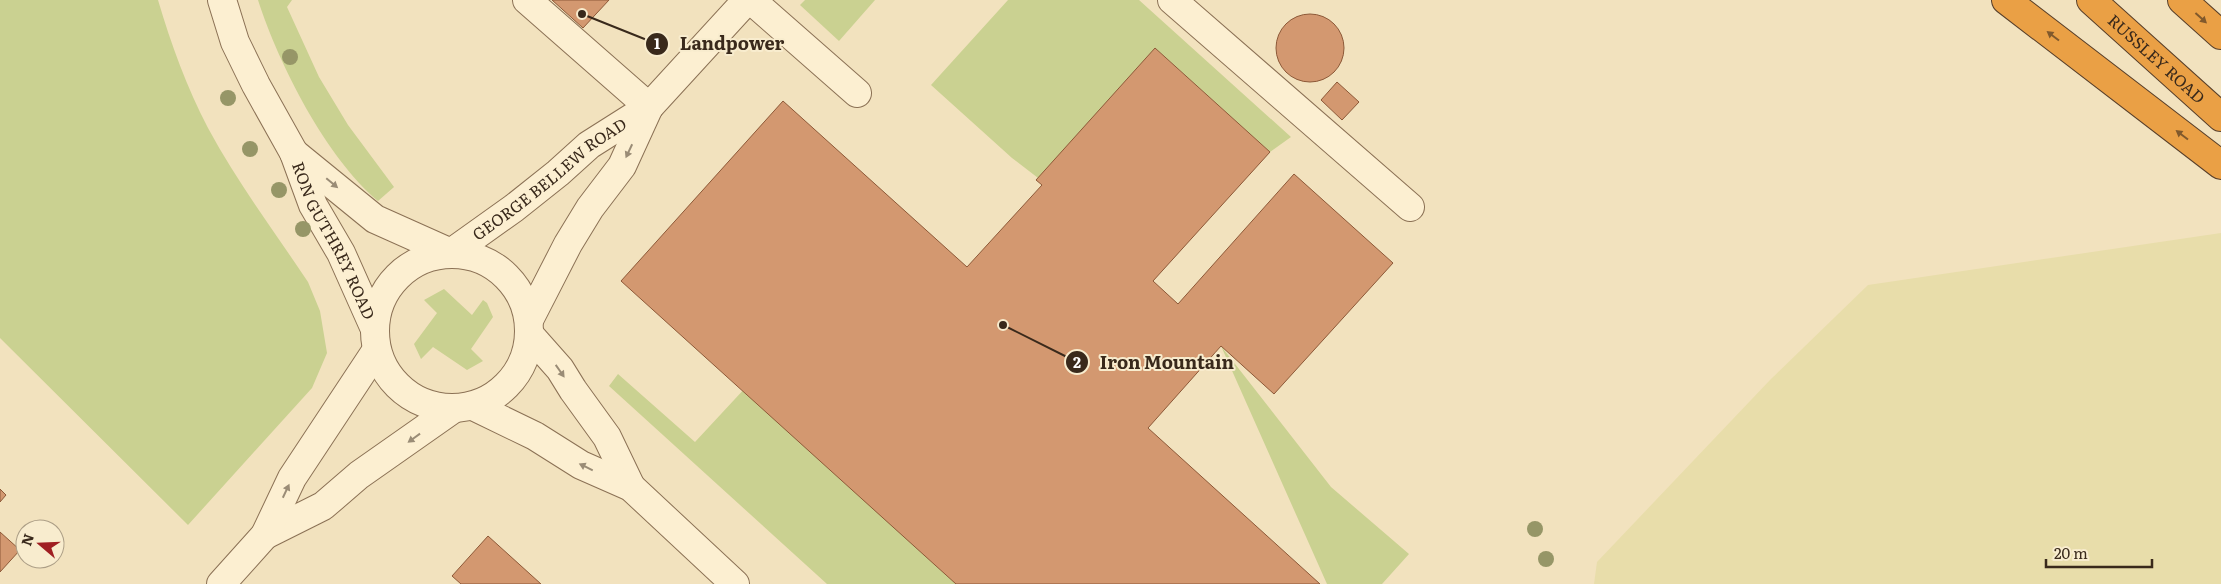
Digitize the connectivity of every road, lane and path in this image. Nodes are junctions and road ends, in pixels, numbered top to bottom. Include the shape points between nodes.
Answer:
1 (222, 0) edge
2 (527, 0) edge
3 (746, 0) edge
4 (751, 0) edge
5 (1172, 0) edge
6 (2006, 0) edge
7 (2092, 0) edge
8 (2182, 0) edge
9 (2221, 35) edge
10 (858, 93) dead end
11 (649, 107) junction
12 (2221, 117) edge
13 (294, 153) junction
14 (2221, 164) edge
15 (1410, 207) dead end
16 (451, 253) junction
17 (529, 327) junction
18 (375, 339) junction
19 (463, 408) junction
20 (631, 487) junction
21 (265, 535) junction
22 (221, 584) edge
23 (735, 584) edge

1 - 13 street, RON GUTHREY ROAD via 235,42
2 - 11 street
3 - 11 street, GEORGE BELLEW ROAD
4 - 10 street
5 - 15 street
14 -> 6 highway
7 - 12 highway, RUSSLEY ROAD
8 -> 9 highway
11 - 16 street, GEORGE BELLEW ROAD via 589,144 558,174
11 -> 17 street, GEORGE BELLEW ROAD via 622,166 590,208 560,259
13 -> 16 street, RON GUTHREY ROAD via 375,219
13 - 18 street, RON GUTHREY ROAD via 313,205 341,253
16 - 17 street via 473,256 494,265 511,280 523,299
16 - 18 street via 428,257 407,267 390,283 378,304
17 - 19 street via 525,358 513,379 496,396
17 -> 20 street via 607,437
18 - 19 street via 387,374 405,393 428,405
21 -> 18 street via 292,478 345,400
20 -> 19 street via 581,465 535,436
19 -> 21 street via 359,475 324,506
20 - 23 street
21 - 22 street

